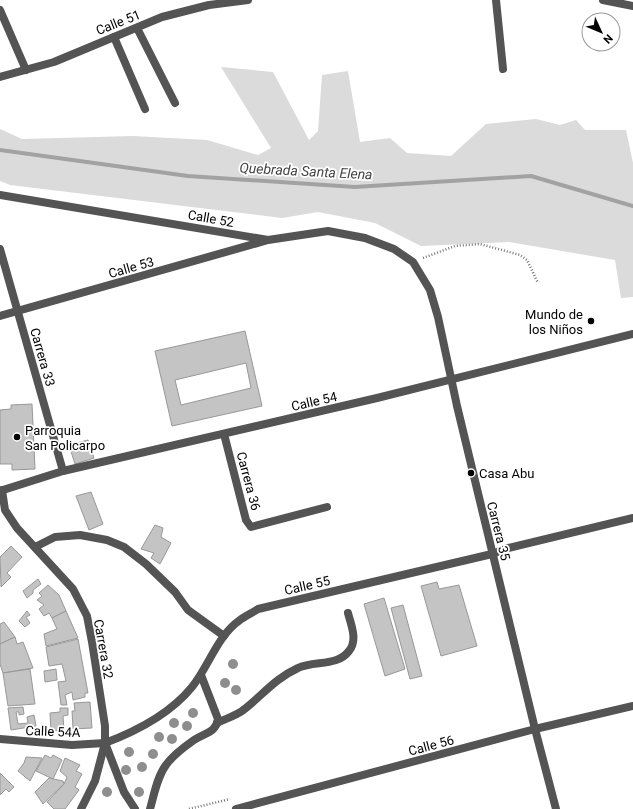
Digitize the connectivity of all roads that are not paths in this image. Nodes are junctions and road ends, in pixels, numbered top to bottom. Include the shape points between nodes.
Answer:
1 (248, 0) edge
2 (496, 0) edge
3 (603, 0) edge
4 (633, 6) edge
5 (0, 10) edge
6 (137, 28) junction
7 (114, 37) junction
8 (503, 69) dead end
9 (26, 70) junction
10 (0, 77) edge
11 (175, 103) dead end
12 (145, 109) dead end
13 (0, 195) edge
14 (268, 240) junction
15 (0, 249) edge
16 (413, 262) joint
17 (18, 312) junction
18 (0, 316) edge
19 (633, 334) edge
20 (451, 380) junction
21 (224, 434) junction
22 (63, 471) junction
23 (1, 490) edge
24 (328, 507) dead end
25 (633, 518) edge
26 (35, 547) junction
27 (492, 554) junction
28 (348, 613) dead end
29 (224, 636) junction
30 (201, 674) junction
31 (633, 706) edge
32 (217, 723) junction
33 (535, 729) junction
34 (0, 740) edge
35 (105, 743) junction
36 (240, 808) edge
37 (81, 809) edge
38 (135, 809) edge
39 (150, 809) edge
40 (556, 809) edge

1 - 6 street, Calle 51 via 202,7 162,17
2 - 8 street
3 - 4 street
5 - 9 street
6 - 7 street, Calle 51
6 - 11 street
7 - 9 street, Calle 51 via 54,62
7 - 12 street
9 - 10 street, Calle 51
13 - 14 street, Calle 52
14 - 16 street, Calle 52 via 328,231 365,238 394,249
14 - 17 street, Calle 53
15 - 17 street, Carrera 33
16 - 20 street, Carrera 35 via 430,290
17 - 18 street, Calle 53
17 - 22 street, Carrera 33
19 - 20 street, Calle 54
20 - 21 street, Calle 54
20 - 27 street, Carrera 35
21 - 22 street, Calle 54
21 - 24 street, Carrera 36 via 246,520 251,526
22 - 23 street, Calle 54
23 - 26 street, Carrera 32 via 5,510 17,528
25 - 27 street, Calle 55
26 - 29 street via 55,537 80,535 107,540 124,548 146,564 175,592 188,610
26 - 35 street, Carrera 32 via 73,589 87,616 105,726
27 - 29 street, Calle 55 via 258,609 239,620
27 - 33 street, Carrera 35
28 - 32 street via 354,636 353,644 345,656 300,667 282,676 241,711
29 - 30 street, Calle 55
30 - 32 street via 218,719
30 - 35 street, Calle 55 via 192,688 167,710 138,730
31 - 33 street, Calle 56
32 - 39 street via 207,734 195,739 165,765
33 - 36 street, Calle 56
33 - 40 street, Carrera 35
34 - 35 street, Calle 54A via 72,745
35 - 37 street via 95,781
35 - 38 street, Carrera 32 via 124,792

